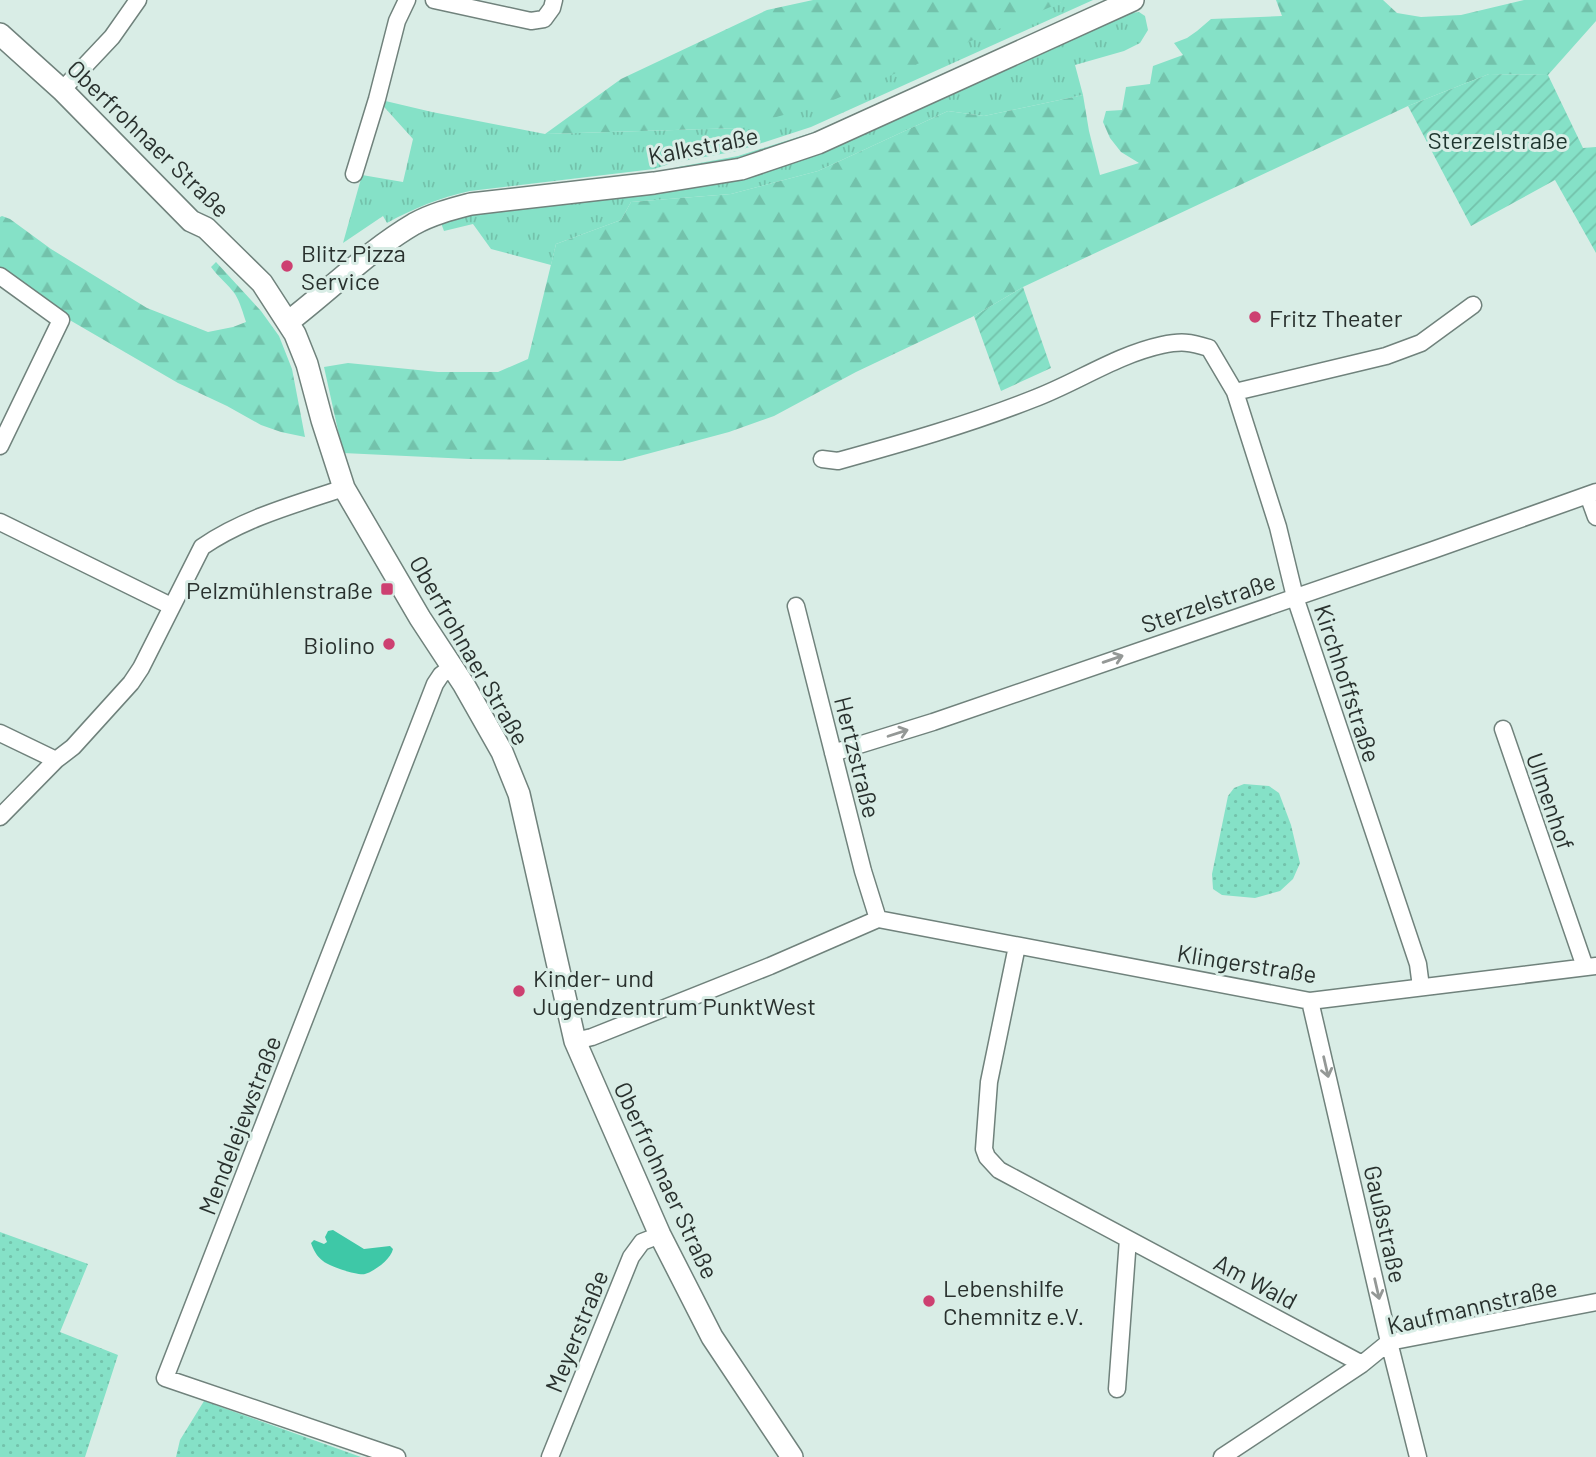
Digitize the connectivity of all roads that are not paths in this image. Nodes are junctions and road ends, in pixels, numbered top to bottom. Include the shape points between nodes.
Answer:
1 (138, 0) edge
2 (407, 0) edge
3 (434, 0) edge
4 (554, 0) edge
5 (1133, 0) edge
6 (0, 34) edge
7 (62, 90) junction
8 (355, 174) dead end
9 (0, 276) edge
10 (1473, 305) dead end
11 (288, 322) junction
12 (1235, 392) junction
13 (0, 446) edge
14 (822, 459) dead end
15 (344, 488) junction
16 (1592, 493) edge
17 (1596, 517) edge
18 (0, 522) edge
19 (1295, 597) junction
20 (171, 606) junction
21 (796, 606) dead end
22 (452, 667) junction
23 (1503, 729) dead end
24 (0, 733) edge
25 (833, 753) junction
26 (56, 760) junction
27 (0, 817) edge
28 (878, 919) junction
29 (1017, 946) junction
30 (1591, 967) edge
31 (1421, 987) junction
32 (1310, 1001) junction
33 (575, 1041) junction
34 (660, 1236) junction
35 (1128, 1239) junction
36 (1596, 1302) edge
37 (1390, 1342) junction
38 (1362, 1364) junction
39 (1117, 1389) dead end
40 (397, 1457) edge
41 (550, 1457) edge
42 (792, 1457) edge
43 (1222, 1457) edge
44 (1418, 1457) edge

1 - 7 street via 112,37
2 - 8 street via 397,21
3 - 4 street via 531,21 544,19
5 - 11 main road, Kalkstraße via 818,143 741,169 450,209 415,224 377,249
6 - 7 main road, Oberfrohnaer Straße
7 - 11 main road, Oberfrohnaer Straße via 191,221 206,229 262,283
9 - 13 street via 61,320
10 - 12 street via 1422,343
11 - 15 main road, Oberfrohnaer Straße
12 - 14 street, Kirchhoffstraße via 1209,348 1190,341 1161,345 993,413 838,461
12 - 19 street, Kirchhoffstraße
15 - 20 street via 272,512 210,541 202,547
15 - 22 main road, Oberfrohnaer Straße
16 - 17 street
16 - 19 street, Sterzelstraße
18 - 20 street
25 -> 19 street, Sterzelstraße
19 - 31 street, Kirchhoffstraße via 1418,964
20 - 26 street via 131,683
21 - 25 street, Hertzstraße
22 - 33 main road, Oberfrohnaer Straße via 502,752 519,794
22 - 40 street, Mendelejewstraße via 435,684 165,1378
23 - 30 street, Ulmenhof
24 - 26 street
25 - 28 street, Hertzstraße
26 - 27 street
28 - 29 street, Klingerstraße
28 - 33 street
29 - 32 street, Klingerstraße
29 - 35 street, Am Wald via 989,1082 987,1157 999,1170
30 - 31 street, Klingerstraße
31 - 32 street, Klingerstraße
32 -> 37 street, Gaußstraße
33 - 34 main road, Oberfrohnaer Straße
34 - 41 street, Meyerstraße via 642,1242 631,1257
34 - 42 main road, Oberfrohnaer Straße via 712,1338
35 - 38 street, Am Wald
35 - 39 street
36 - 37 street, Kaufmannstraße
37 - 38 street, Kaufmannstraße
37 - 44 street, Gaußstraße
38 - 43 street, Kaufmannstraße

